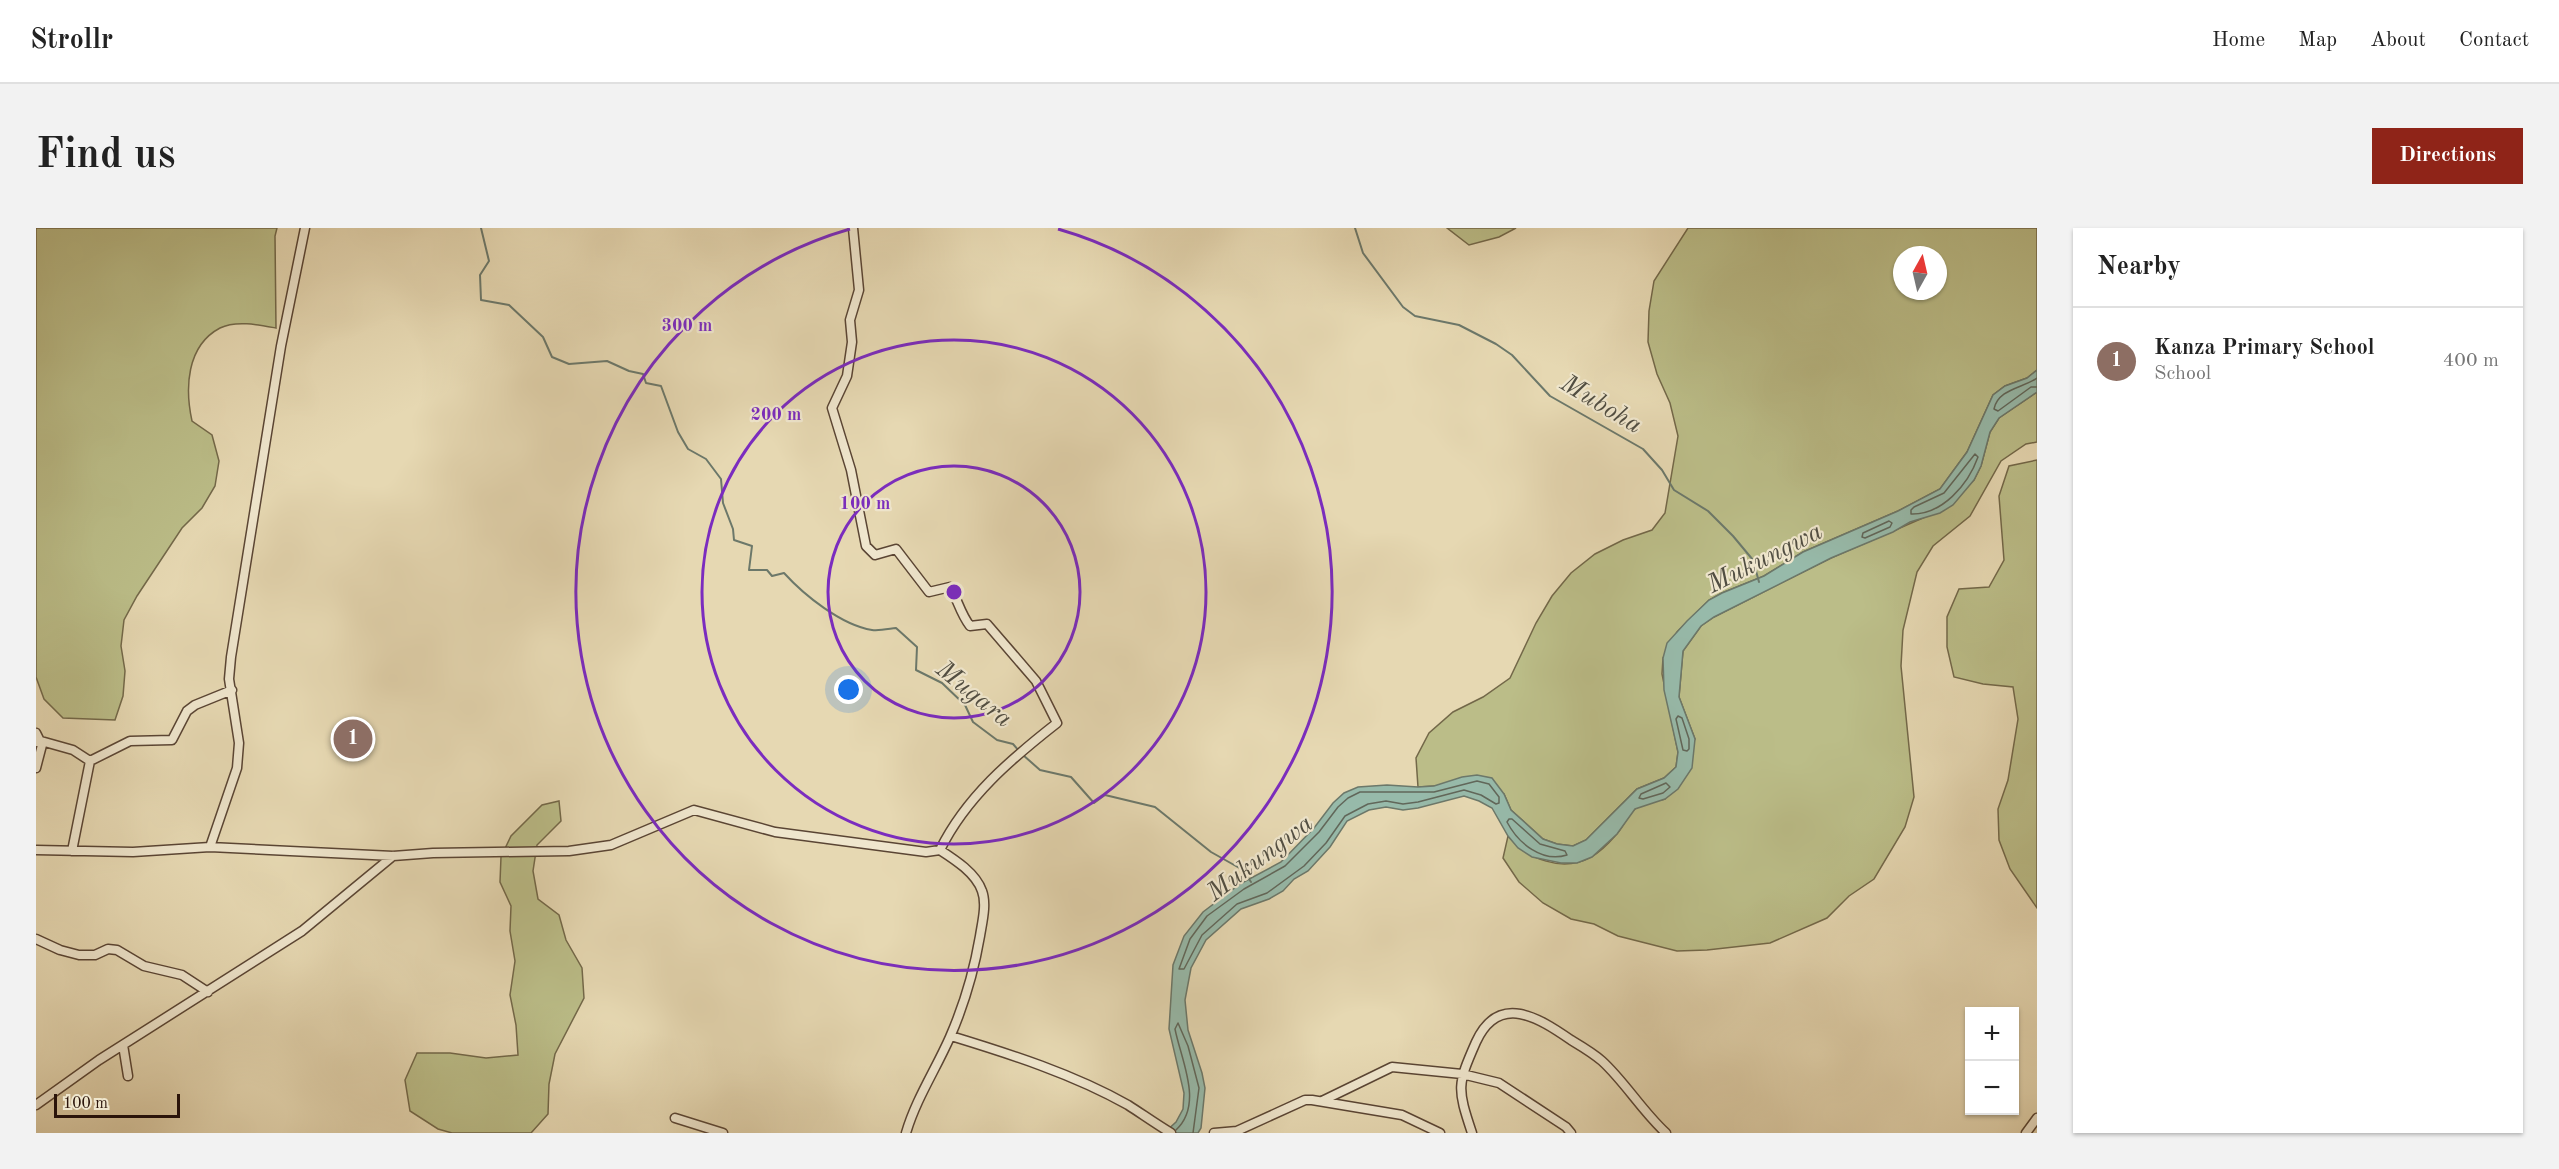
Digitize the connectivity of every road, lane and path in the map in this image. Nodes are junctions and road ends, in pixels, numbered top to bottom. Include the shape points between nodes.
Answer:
1 (306, 228) edge
2 (853, 228) edge
3 (232, 690) junction
4 (38, 739) edge
5 (90, 761) junction
6 (36, 768) edge
7 (210, 847) junction
8 (36, 850) edge
9 (940, 850) junction
10 (72, 851) junction
11 (393, 856) junction
12 (36, 939) edge
13 (208, 992) junction
14 (951, 1036) junction
15 (123, 1045) junction
16 (1462, 1074) junction
17 (128, 1076) dead end
18 (1322, 1101) junction
19 (36, 1105) edge
20 (675, 1118) dead end
21 (2037, 1118) edge
22 (723, 1133) edge
23 (906, 1133) edge
24 (1171, 1133) edge
25 (1214, 1133) edge
26 (1440, 1133) edge
27 (1472, 1133) edge
28 (1571, 1133) edge
29 (1666, 1133) edge
30 (2026, 1133) edge

1 - 3 street via 281,346 239,601 229,679
2 - 9 street via 859,290 850,320 852,342 847,376 832,408 851,470 866,546 875,555 896,549 929,592 950,587 970,626 987,624 1036,681 1057,723 1020,752 976,796 952,825
3 - 5 street via 187,711 172,740 130,741
3 - 7 street via 240,743 237,768
4 - 5 street via 73,750
4 - 6 street via 42,745
5 - 10 street
7 - 10 street
7 - 11 street
8 - 10 street
9 - 11 street via 926,852 783,834 694,810 604,847
9 - 14 street via 955,860 983,892 975,969
11 - 13 street via 302,931
12 - 13 street via 79,955 117,950 144,966 182,975
13 - 15 street
14 - 23 street
14 - 24 street via 1094,1088
15 - 17 street
15 - 19 street
16 - 18 street via 1392,1066
16 - 27 street via 1460,1097
16 - 28 street via 1499,1083
16 - 29 street via 1481,1030 1501,1014 1522,1013 1546,1023 1602,1060
18 - 25 street via 1305,1100 1237,1131
18 - 26 street via 1402,1115
20 - 22 street
21 - 30 street

